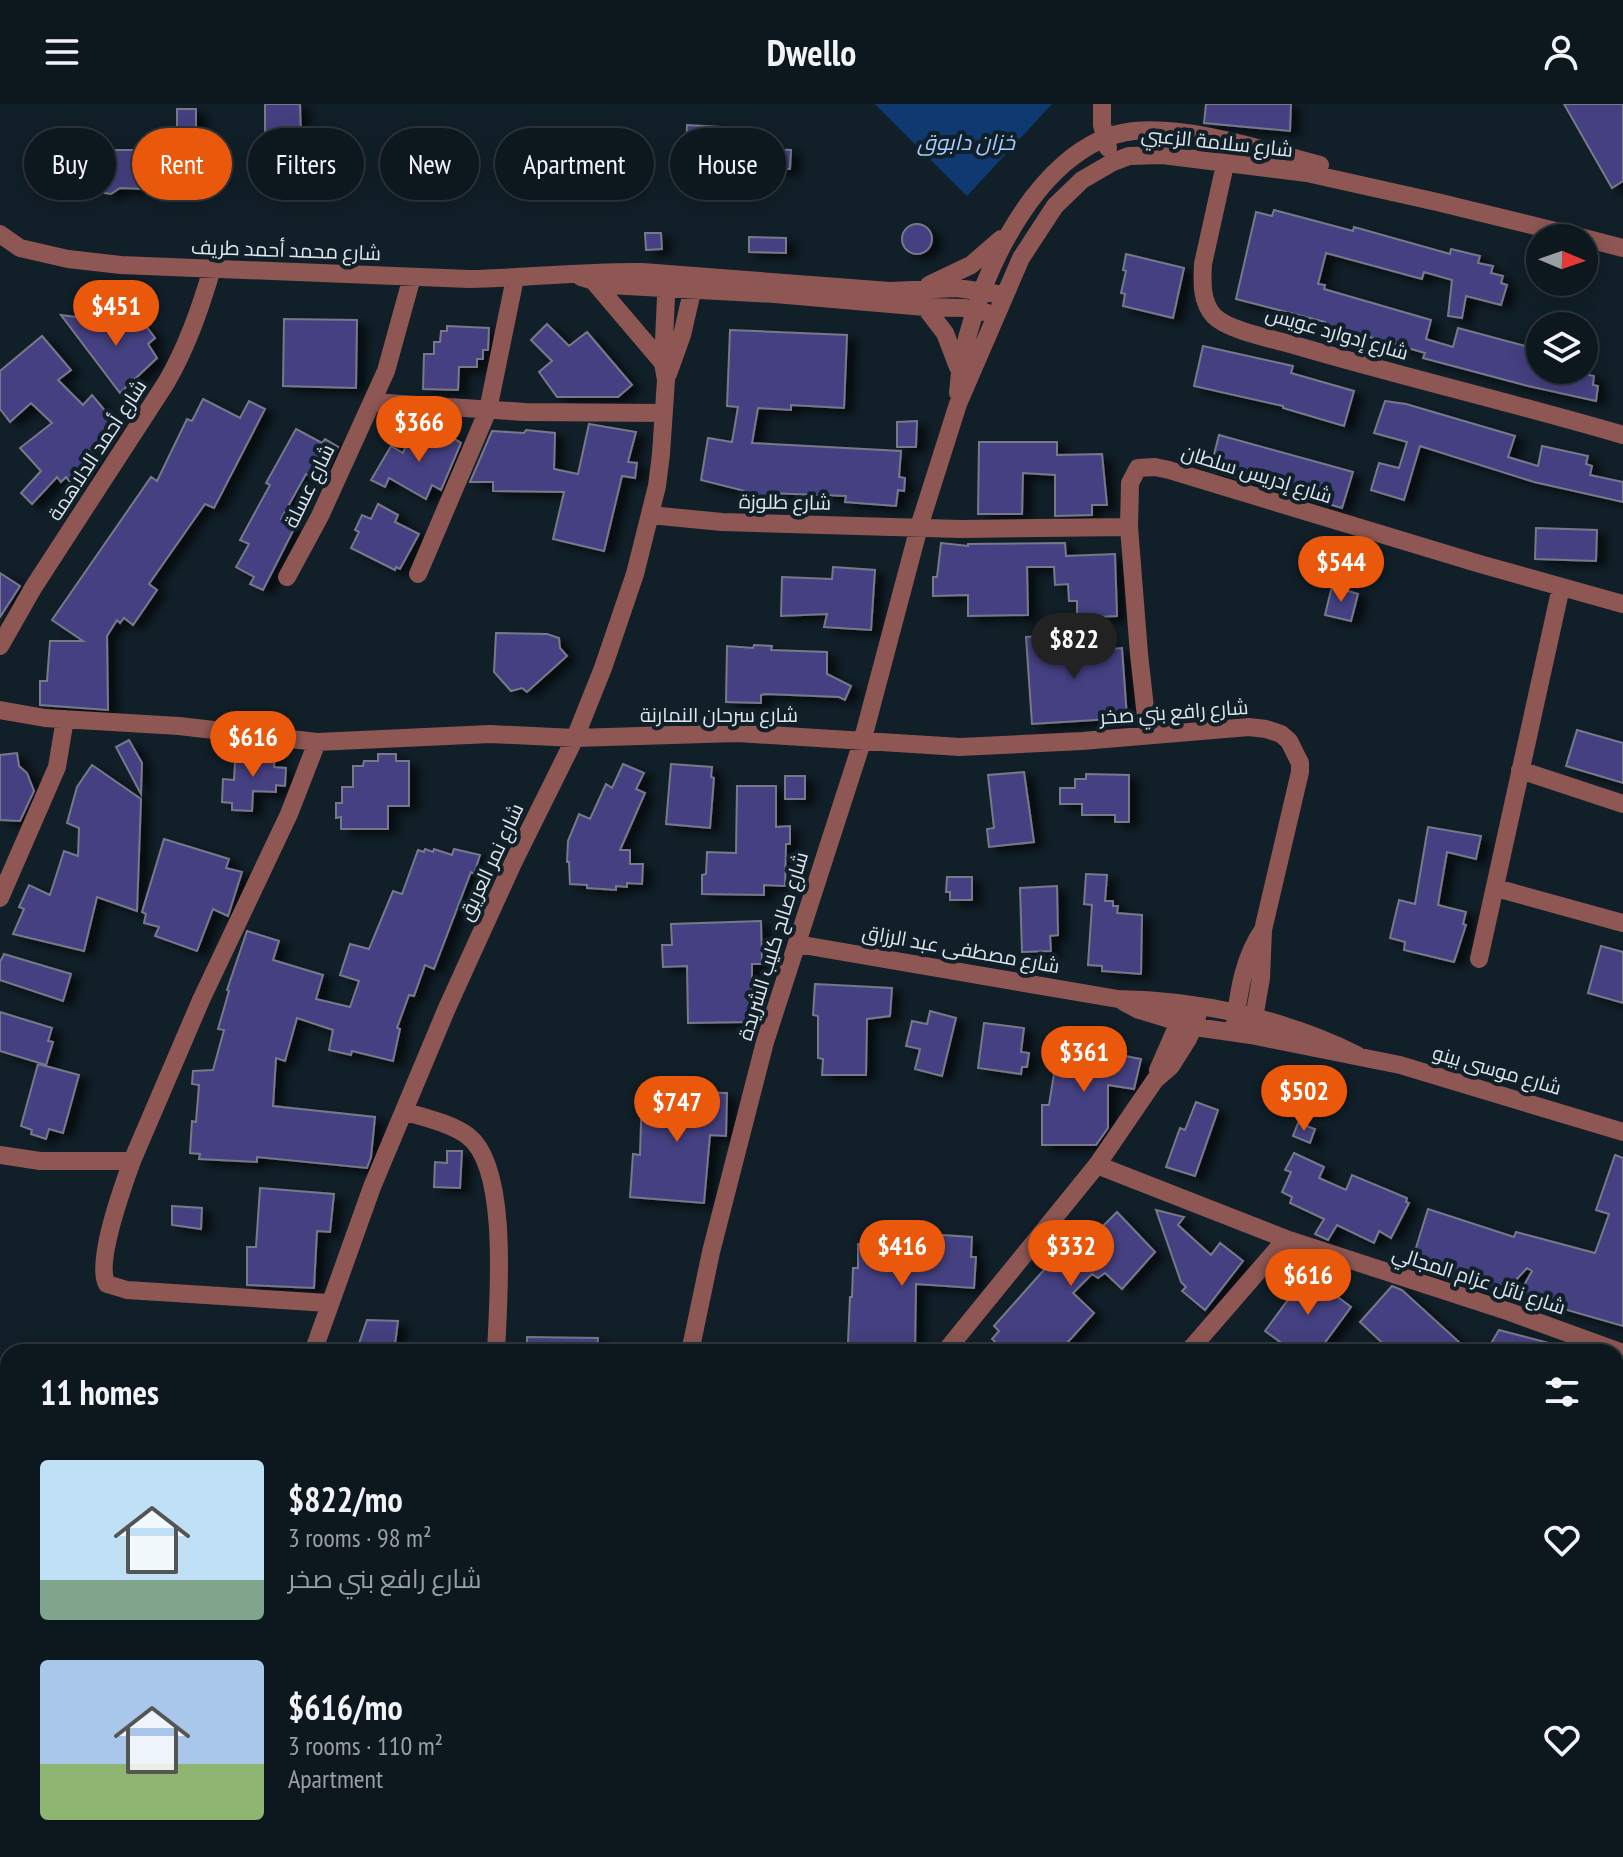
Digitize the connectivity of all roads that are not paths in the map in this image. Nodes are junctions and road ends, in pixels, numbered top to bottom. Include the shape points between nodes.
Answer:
1 (1102, 104) edge
2 (1104, 138) junction
3 (1230, 142) junction
4 (1113, 162) junction
5 (1227, 163) junction
6 (1372, 187) junction
7 (1020, 220) junction
8 (1526, 224) edge
9 (0, 234) edge
10 (1598, 242) edge
11 (1623, 248) edge
12 (212, 269) junction
13 (576, 275) junction
14 (412, 277) junction
15 (515, 278) junction
16 (667, 282) junction
17 (595, 283) junction
18 (694, 284) junction
19 (921, 288) junction
20 (982, 290) junction
21 (1004, 295) junction
22 (925, 307) junction
23 (975, 309) junction
24 (995, 314) junction
25 (664, 371) junction
26 (959, 373) junction
27 (372, 402) junction
28 (958, 404) junction
29 (488, 410) junction
30 (663, 413) junction
31 (1623, 435) edge
32 (650, 515) junction
33 (919, 527) junction
34 (1129, 527) junction
35 (418, 574) dead end
36 (287, 577) dead end
37 (1561, 587) junction
38 (1623, 604) edge
39 (0, 646) edge
40 (0, 710) edge
41 (65, 719) junction
42 (1148, 735) junction
43 (575, 738) junction
44 (317, 742) junction
45 (862, 742) junction
46 (1520, 770) junction
47 (1623, 804) edge
48 (1496, 888) junction
49 (0, 898) edge
50 (1623, 923) edge
51 (797, 944) junction
52 (1479, 959) dead end
53 (1190, 1016) junction
54 (1244, 1024) junction
55 (404, 1111) junction
56 (1623, 1132) edge
57 (0, 1155) edge
58 (132, 1161) junction
59 (1097, 1165) junction
60 (1286, 1239) junction
61 (328, 1303) junction
62 (315, 1344) edge
63 (496, 1344) edge
64 (692, 1344) edge
65 (952, 1344) edge
66 (1195, 1344) edge
67 (1599, 1344) edge

1 - 2 street
2 - 3 street, شارع سلامة الزعبي via 1151,131
2 - 4 street
2 - 7 street, شارع سلامة الزعبي via 1065,162
3 - 5 street, شارع إدوارد عويس
3 - 6 street, شارع سلامة الزعبي via 1320,165
4 - 5 street, شارع سلامة الزعبي via 1144,154
4 - 21 street, شارع سلامة الزعبي via 1082,180 1055,206
5 - 6 street, شارع سلامة الزعبي
5 - 31 street, شارع إدوارد عويس via 1203,264 1202,284 1214,316 1236,328
6 - 8 street, شارع سلامة الزعبي
7 - 19 street via 971,265
7 - 20 street, شارع سلامة الزعبي
9 - 12 street, شارع محمد أحمد طريف via 20,248 68,259
10 - 11 street, شارع سلامة الزعبي
12 - 14 street, شارع محمد أحمد طريف
12 - 39 street, شارع أحمد الدلاهمة via 172,373
13 - 15 street, شارع محمد أحمد طريف
13 - 16 street, شارع محمد أحمد طريف via 608,271
13 - 17 street, شارع محمد أحمد طريف
14 - 15 street, شارع محمد أحمد طريف
14 - 27 street, شارع عسلة via 399,331
15 - 29 street
16 - 17 street, شارع محمد أحمد طريف
16 - 18 street, شارع محمد أحمد طريف
16 - 25 street, شارع نمر العريق
17 - 25 street
18 - 19 street, شارع محمد أحمد طريف
18 - 22 street, شارع محمد أحمد طريف
18 - 25 street, شارع نمر العريق via 673,363
19 - 20 street, شارع محمد أحمد طريف
20 - 21 street, شارع محمد أحمد طريف
20 - 23 street, شارع سلامة الزعبي
21 - 24 street, شارع سلامة الزعبي
22 - 23 street, شارع محمد أحمد طريف
22 - 26 street via 945,333
23 - 24 street, شارع محمد أحمد طريف
23 - 26 street, شارع سلامة الزعبي
24 - 28 street, شارع سلامة الزعبي
25 - 30 street, شارع نمر العريق
26 - 28 street, شارع سلامة الزعبي
27 - 29 street
27 - 36 street, شارع عسلة
28 - 33 street, شارع سلامة الزعبي
29 - 30 street
29 - 35 street
30 - 32 street, شارع نمر العريق
32 - 33 street, شارع طلوزة
32 - 43 street, شارع نمر العريق via 635,574
33 - 34 street, شارع طلوزة
33 - 45 street, شارع سلامة الزعبي
34 - 37 street, شارع إدريس سلطان via 1133,474 1138,468 1155,467
34 - 42 street, شارع إدريس سلطان
37 - 38 street, شارع إدريس سلطان
37 - 46 street
40 - 41 street, شارع سرحان النمارنة
41 - 44 street, شارع سرحان النمارنة
41 - 49 street via 57,767
42 - 45 street, شارع رافع بني صخر via 960,747
42 - 54 street, شارع رافع بني صخر via 1226,727 1266,729 1281,734 1296,750 1299,783
43 - 44 street, شارع سرحان النمارنة via 490,734
43 - 45 street, شارع سرحان النمارنة via 737,733
43 - 55 street, شارع نمر العريق via 513,863
44 - 58 street
45 - 51 street, شارع صالح كليب الشريدة
46 - 47 street
46 - 48 street
48 - 50 street
48 - 52 street
51 - 53 street, شارع مصطفى عبد الرزاق
51 - 64 street, شارع صالح كليب الشريدة via 754,1084
53 - 54 street, شارع مصطفى عبد الرزاق
53 - 59 street via 1155,1080
54 - 56 street, شارع موسى بينو via 1334,1043 1357,1055
55 - 61 street, شارع نمر العريق
55 - 63 street via 468,1136 483,1154 494,1188 498,1239
57 - 58 street via 40,1161
58 - 61 street via 107,1252 107,1284 127,1290
59 - 60 street, شارع نائل عزام المجالي
59 - 65 street
60 - 66 street
60 - 67 street, شارع نائل عزام المجالي
61 - 62 street, شارع نمر العريق

